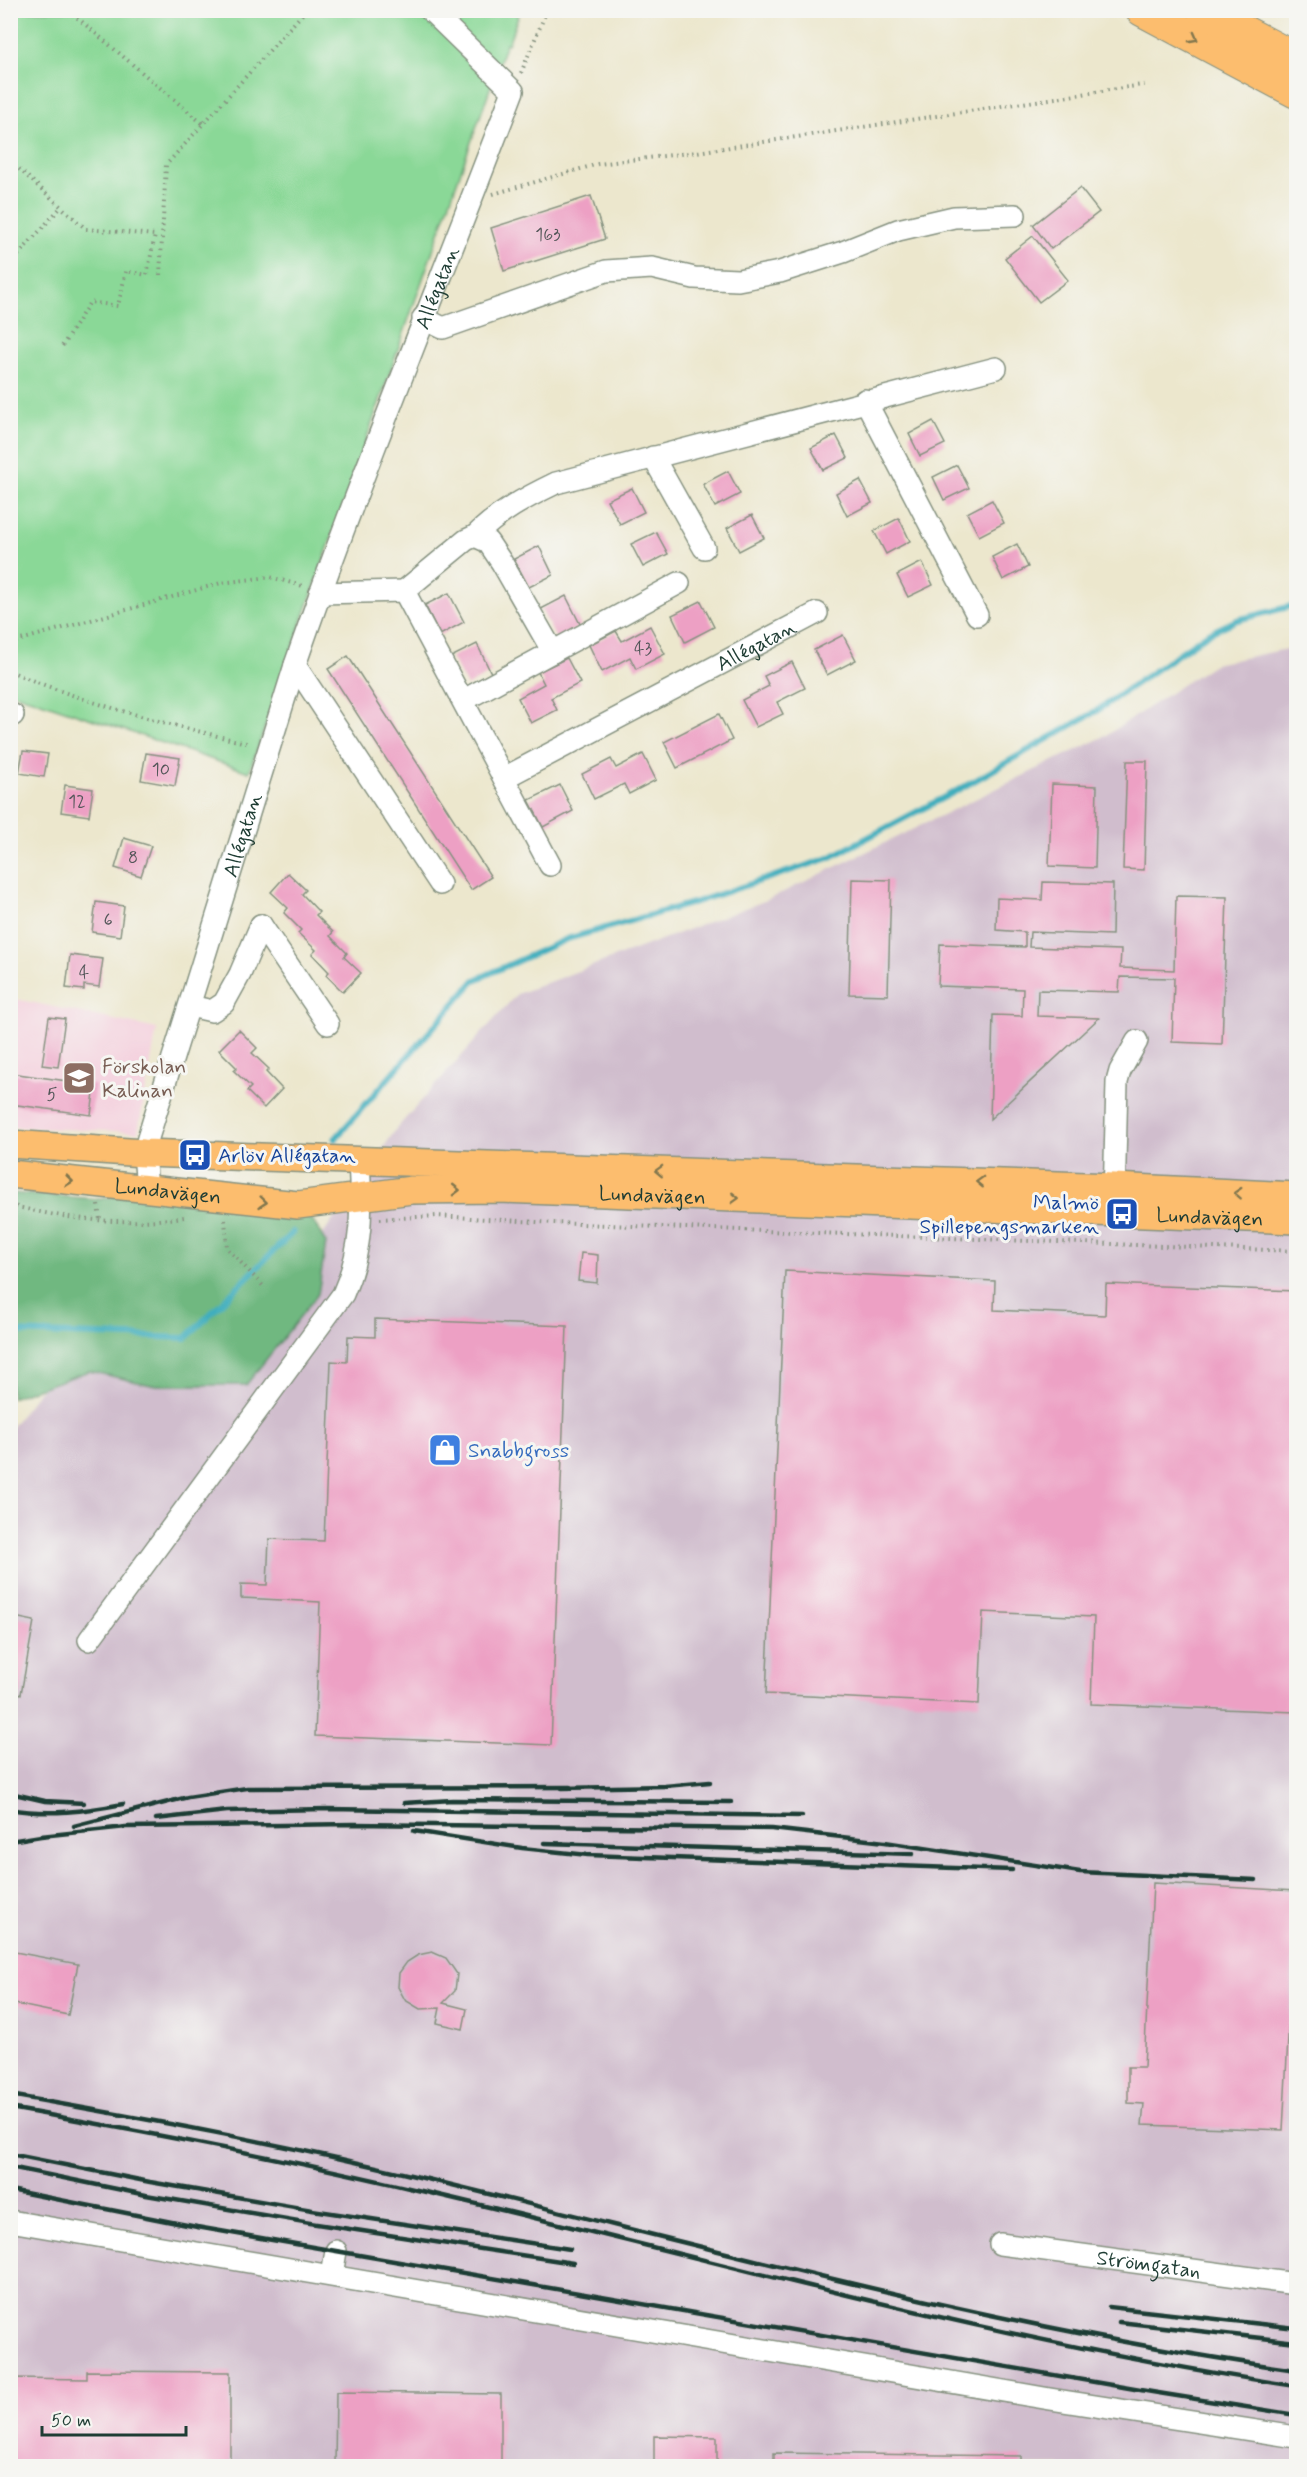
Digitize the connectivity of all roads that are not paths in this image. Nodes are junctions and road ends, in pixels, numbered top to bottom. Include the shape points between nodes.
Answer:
1 (430, 10) edge
2 (1142, 10) edge
3 (1203, 10) edge
4 (1296, 59) edge
5 (1296, 92) edge
6 (1015, 215) dead end
7 (423, 318) junction
8 (996, 368) dead end
9 (865, 400) junction
10 (653, 457) junction
11 (475, 536) junction
12 (704, 548) dead end
13 (679, 583) dead end
14 (404, 591) junction
15 (320, 592) junction
16 (817, 613) dead end
17 (977, 615) dead end
18 (552, 652) junction
19 (295, 665) junction
20 (464, 700) junction
21 (504, 778) junction
22 (550, 865) dead end
23 (440, 885) dead end
24 (190, 1006) junction
25 (328, 1024) dead end
26 (1137, 1041) dead end
27 (10, 1144) edge
28 (144, 1153) junction
29 (358, 1161) junction
30 (10, 1174) edge
31 (1114, 1187) junction
32 (147, 1189) junction
33 (1296, 1196) edge
34 (361, 1208) junction
35 (1113, 1214) junction
36 (1296, 1220) edge
37 (89, 1640) dead end
38 (10, 2221) edge
39 (1000, 2244) dead end
40 (336, 2250) dead end
41 (332, 2275) junction
42 (1296, 2284) edge
43 (1296, 2437) edge

1 - 7 street, Allégatan via 513,92
2 -> 5 highway
3 - 4 highway
6 - 7 street via 954,217 898,230 780,272 738,280 694,278 652,268 606,271 443,328
7 - 15 street, Allégatan
8 - 9 street
9 - 10 street
9 - 17 street
10 - 11 street via 556,483 494,517
10 - 12 street
11 - 14 street
11 - 18 street via 488,542 502,562
13 - 18 street
14 - 15 street
14 - 20 street
15 - 19 street, Allégatan
16 - 21 street, Allégatan
18 - 20 street
19 - 23 street
19 - 24 street, Allégatan
20 - 21 street
21 - 22 street
24 - 25 street via 212,1011 224,1003 261,925
24 - 28 street, Allégatan
26 - 31 street via 1117,1082
27 - 28 main road, Lundavägen
28 - 29 main road, Lundavägen
28 - 32 street, Allégatan
31 -> 29 main road, Lundavägen
29 - 34 street
30 -> 32 main road, Lundavägen
33 -> 31 main road, Lundavägen
31 - 35 street
32 -> 34 main road, Lundavägen
34 -> 35 main road, Lundavägen via 412,1190 500,1189
34 - 37 street via 357,1252 343,1294
35 - 36 main road, Lundavägen
38 - 41 street
39 - 42 street, Strömgatan
40 - 41 street
41 - 43 street via 1038,2397

